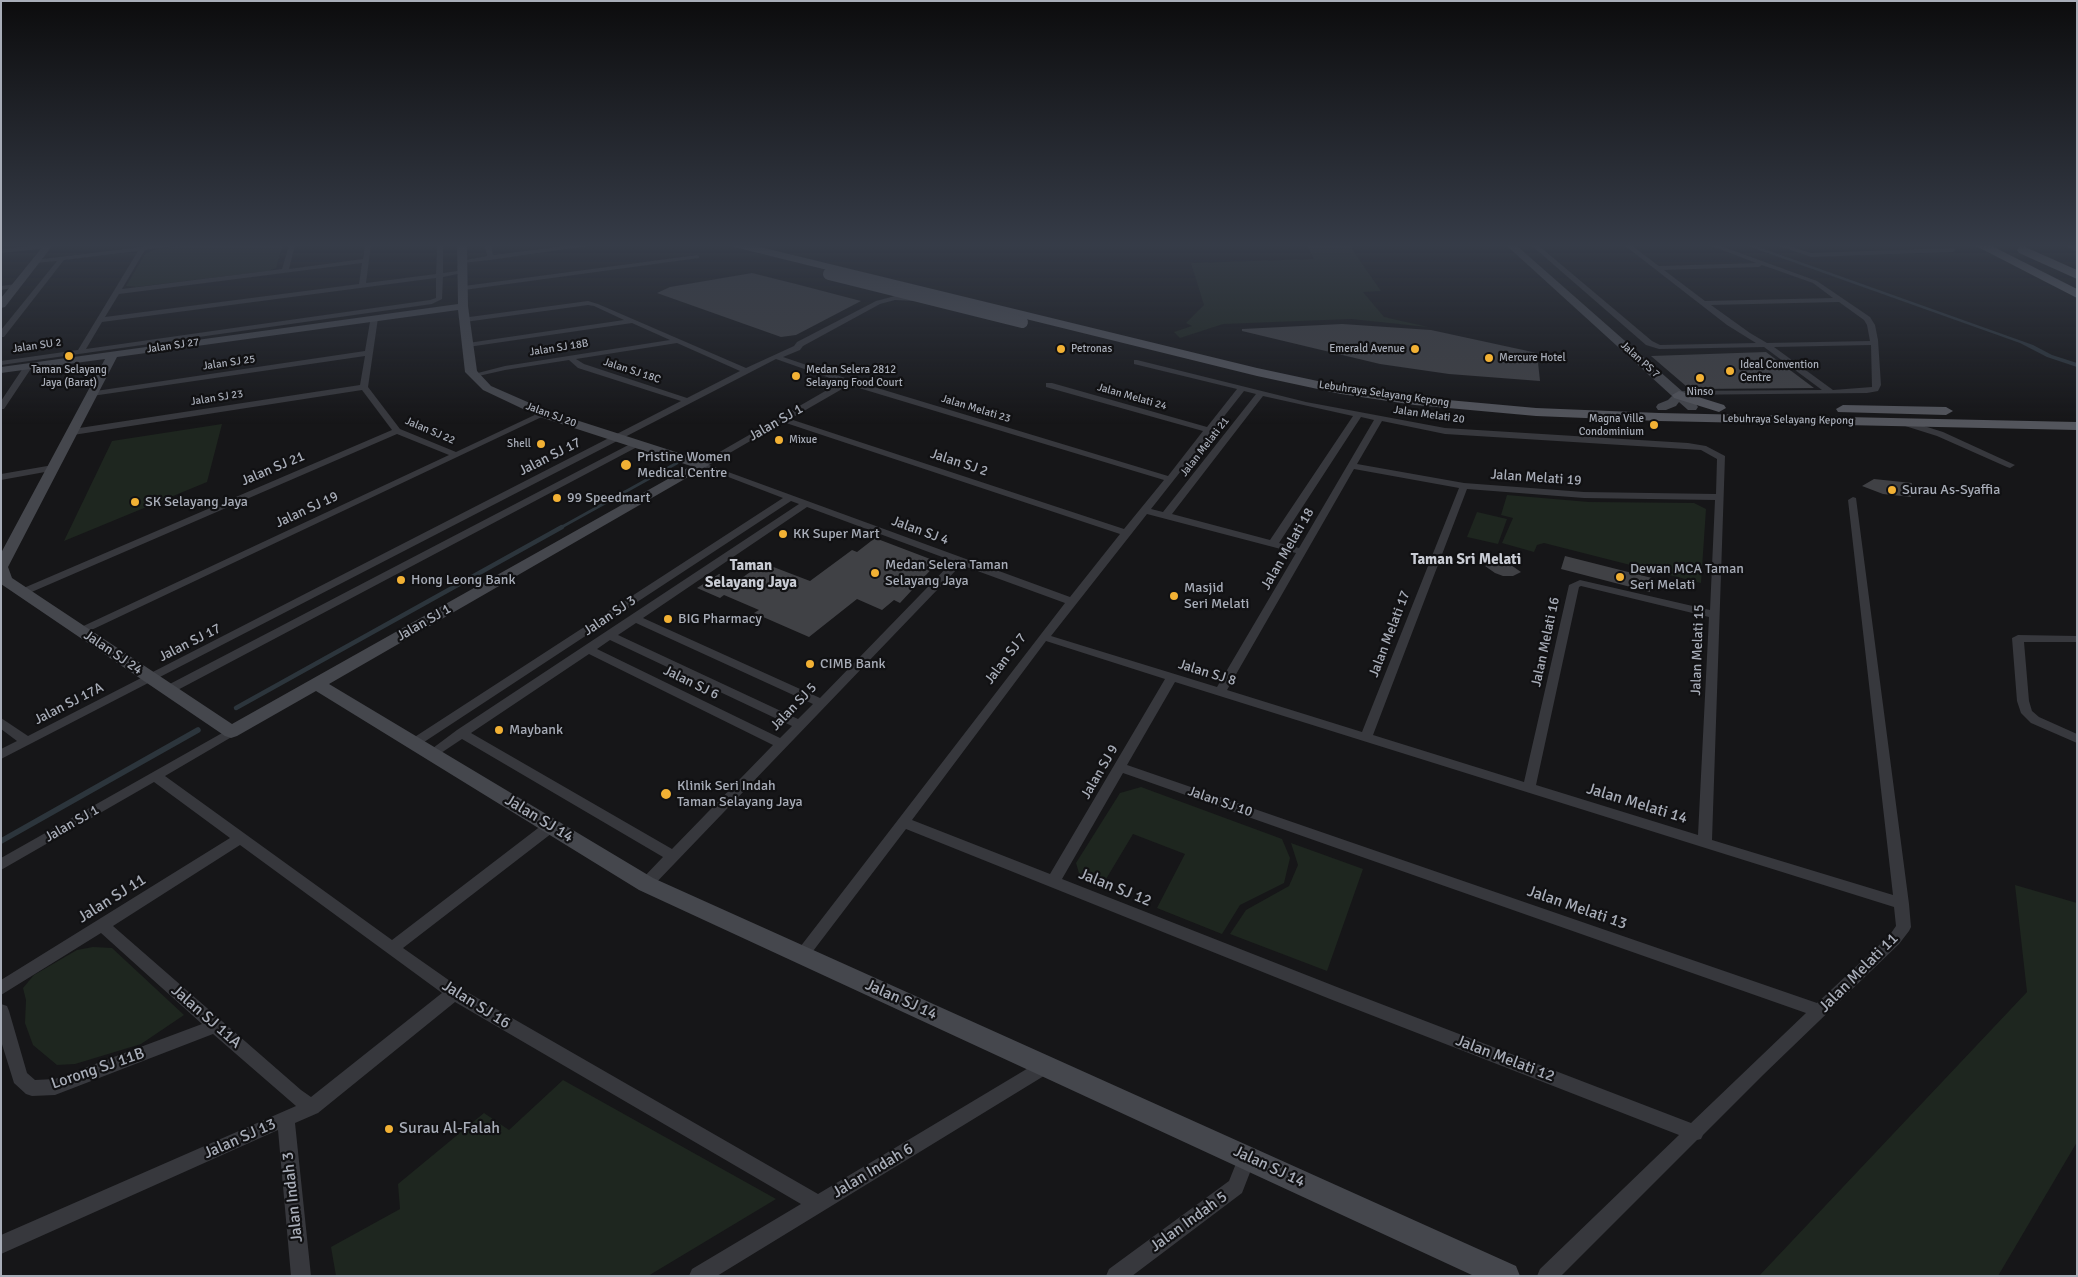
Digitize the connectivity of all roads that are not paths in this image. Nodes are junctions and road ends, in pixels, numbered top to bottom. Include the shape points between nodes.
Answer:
1 (25, 305) edge
2 (110, 305) edge
3 (216, 305) edge
4 (414, 305) edge
5 (571, 305) edge
6 (593, 305) edge
7 (875, 305) edge
8 (951, 305) edge
9 (978, 305) edge
10 (1011, 305) edge
11 (1577, 305) edge
12 (1604, 305) edge
13 (1705, 305) edge
14 (1848, 305) edge
15 (463, 306) joint
16 (374, 318) junction
17 (101, 320) junction
18 (465, 320) junction
19 (632, 321) junction
20 (1, 335) edge
21 (678, 341) junction
22 (1873, 343) junction
23 (468, 345) junction
24 (1766, 345) junction
25 (81, 352) junction
26 (369, 354) junction
27 (113, 355) junction
28 (777, 357) junction
29 (571, 358) junction
30 (1137, 362) dead end
31 (1, 363) edge
32 (28, 366) junction
33 (1, 370) edge
34 (747, 371) junction
35 (474, 375) junction
36 (848, 382) junction
37 (1049, 385) dead end
38 (364, 387) junction
39 (1242, 388) junction
40 (1341, 390) junction
41 (1830, 392) junction
42 (1261, 393) junction
43 (92, 394) junction
44 (1677, 394) junction
45 (689, 401) junction
46 (1, 407) edge
47 (1662, 407) junction
48 (1692, 407) junction
49 (1719, 408) junction
50 (544, 414) junction
51 (1358, 415) junction
52 (2077, 416) edge
53 (1681, 418) junction
54 (782, 419) junction
55 (1380, 419) junction
56 (1905, 423) junction
57 (1959, 423) junction
58 (2077, 426) edge
59 (1209, 430) junction
60 (397, 431) junction
61 (72, 432) junction
62 (618, 438) junction
63 (636, 444) junction
64 (1992, 454) junction
65 (457, 455) junction
66 (1722, 458) joint
67 (2020, 464) dead end
68 (702, 465) junction
69 (2010, 465) dead end
70 (1352, 466) junction
71 (53, 468) junction
72 (1, 477) edge
73 (1169, 479) junction
74 (1464, 486) junction
75 (1720, 496) junction
76 (790, 498) junction
77 (1853, 500) dead end
78 (806, 504) junction
79 (1145, 510) junction
80 (1166, 515) junction
81 (1126, 533) junction
82 (1273, 544) junction
83 (1302, 552) junction
84 (960, 560) junction
85 (1, 567) edge
86 (23, 592) junction
87 (1072, 602) junction
88 (1715, 615) junction
89 (635, 618) junction
90 (81, 631) junction
91 (609, 635) junction
92 (1044, 637) junction
93 (2077, 638) edge
94 (588, 649) junction
95 (1172, 677) junction
96 (151, 679) junction
97 (316, 684) junction
98 (168, 690) junction
99 (1220, 692) junction
100 (821, 703) junction
101 (1, 722) edge
102 (800, 725) junction
103 (231, 732) junction
104 (461, 733) junction
105 (1363, 737) junction
106 (2077, 739) edge
107 (27, 742) junction
108 (414, 743) junction
109 (781, 744) junction
110 (431, 754) junction
111 (1, 755) edge
112 (1120, 767) junction
113 (155, 776) junction
114 (1530, 788) junction
115 (903, 822) junction
116 (551, 826) junction
117 (241, 838) junction
118 (1321, 838) joint
119 (1705, 843) junction
120 (673, 856) junction
121 (1, 865) edge
122 (1053, 881) junction
123 (646, 884) junction
124 (1902, 904) junction
125 (102, 925) junction
126 (391, 949) junction
127 (802, 955) junction
128 (1315, 986) joint
129 (1, 988) edge
130 (454, 994) junction
131 (1, 1011) edge
132 (1821, 1011) junction
133 (215, 1026) junction
134 (1046, 1066) junction
135 (312, 1107) junction
136 (286, 1119) junction
137 (1695, 1133) junction
138 (1247, 1157) junction
139 (818, 1204) junction
140 (1, 1246) edge
141 (301, 1276) edge
142 (699, 1276) edge
143 (1116, 1276) edge
144 (1506, 1276) edge
145 (1547, 1276) edge

1 - 20 street
2 - 17 street
3 - 17 street
4 - 25 street, Jalan SU 2
5 - 18 street
6 - 19 street
7 - 28 street, Jalan SJ 17
8 - 40 main road, bridge via 1227,374
9 - 40 main road, Lebuhraya Selayang Kepong
10 - 47 main road, Lebuhraya Selayang Kepong via 1362,386 1480,399
11 - 44 street, Jalan PS 7
12 - 24 street via 1649,343 1667,348
13 - 24 street
14 - 22 street via 1871,325
15 - 16 street, Jalan SJ 27
15 - 18 street
16 - 26 street
16 - 27 street, Jalan SJ 27
17 - 25 street
18 - 23 street
19 - 21 street
19 - 23 street
21 - 29 street, Jalan SJ 18B
21 - 34 street
22 - 24 street
22 - 41 street via 1875,389
23 - 35 street
24 - 41 street
25 - 31 street, Jalan SU 2
26 - 38 street
26 - 43 street, Jalan SJ 25
27 - 32 street, Jalan SJ 27
27 - 43 street, Jalan SJ 24
28 - 34 street, Jalan SJ 17
28 - 36 street, Jalan Melati 23
29 - 35 street, Jalan SJ 18B
29 - 45 street, Jalan SJ 18C via 581,366
30 - 39 street, Jalan Melati 20
32 - 33 street, Jalan SJ 27
32 - 46 street
34 - 45 street, Jalan SJ 17
35 - 50 street, Jalan SJ 20 via 491,391
36 - 54 street, Jalan SJ 1
36 - 73 street, Jalan Melati 23
37 - 59 street, Jalan Melati 24
38 - 60 street, Jalan SJ 22
38 - 61 street, Jalan SJ 23
39 - 42 street, Jalan Melati 20
39 - 59 street, Jalan SJ 7
40 - 53 main road, Lebuhraya Selayang Kepong via 1415,401 1536,412
41 - 44 street
42 - 51 street, Jalan Melati 20
42 - 80 street, Jalan Melati 21
43 - 61 street, Jalan SJ 24
44 - 47 street via 1675,400
44 - 48 street, Jalan PS 7
44 - 49 main road
45 - 62 street, Jalan SJ 17
47 - 48 main road, Lebuhraya Selayang Kepong
48 - 49 main road, Lebuhraya Selayang Kepong
48 - 53 main road via 1693,414
49 - 52 main road, Lebuhraya Selayang Kepong
50 - 62 street, Jalan SJ 20
50 - 65 street, Jalan SJ 19
51 - 55 street, Jalan Melati 20
51 - 82 street
53 - 56 main road, Lebuhraya Selayang Kepong
54 - 68 street, Jalan SJ 1
54 - 81 street, Jalan SJ 2
55 - 66 street, Jalan Melati 20 via 1445,431 1688,446 1703,448
55 - 70 street, Jalan Melati 18
56 - 57 main road, Lebuhraya Selayang Kepong
56 - 64 street
57 - 58 main road, Lebuhraya Selayang Kepong
57 - 64 street via 1948,428 1947,432
59 - 73 street, Jalan SJ 7
60 - 65 street, Jalan SJ 22
60 - 86 street, Jalan SJ 21
61 - 71 street, Jalan SJ 24
62 - 63 street, Jalan SJ 20
62 - 96 street, Jalan SJ 17
63 - 68 street, Jalan SJ 20
63 - 98 street, Jalan SJ 17
64 - 67 street
64 - 69 street
65 - 90 street, Jalan SJ 19
66 - 75 street, Jalan Melati 15
68 - 76 street, Jalan SJ 4
68 - 97 street, Jalan SJ 1
70 - 74 street, Jalan Melati 19
70 - 83 street, Jalan Melati 18
71 - 72 street
71 - 85 street, Jalan SJ 24
73 - 79 street, Jalan SJ 7
74 - 75 street, Jalan Melati 19 via 1584,495
74 - 105 street, Jalan Melati 17
75 - 88 street, Jalan Melati 15
76 - 78 street, Jalan SJ 4
76 - 108 street, Jalan SJ 3
77 - 124 street, Jalan Melati 11
78 - 84 street, Jalan SJ 4
78 - 89 street, Jalan SJ 3
79 - 80 street
79 - 81 street, Jalan SJ 7
80 - 82 street
81 - 87 street, Jalan SJ 7
82 - 83 street
83 - 99 street, Jalan Melati 18
84 - 87 street, Jalan SJ 4
84 - 100 street, Jalan SJ 5
85 - 86 street, Jalan SJ 24 via 5,580
86 - 90 street, Jalan SJ 24
87 - 92 street, Jalan SJ 7
88 - 114 street, Jalan Melati 16 via 1574,585
88 - 119 street, Jalan Melati 15
89 - 91 street, Jalan SJ 3
89 - 100 street
90 - 96 street, Jalan SJ 24
91 - 94 street, Jalan SJ 3
91 - 102 street
92 - 95 street, Jalan SJ 8
92 - 115 street, Jalan SJ 7
93 - 106 street via 2018,638 2023,701 2027,713 2035,720
94 - 104 street, Jalan SJ 3
94 - 109 street, Jalan SJ 6
95 - 99 street, Jalan SJ 8
95 - 112 street, Jalan SJ 9
96 - 98 street, Jalan SJ 24
96 - 107 street, Jalan SJ 17A
97 - 103 street, Jalan SJ 1
97 - 108 street, Jalan SJ 14
98 - 103 street, Jalan SJ 24
99 - 105 street, Jalan SJ 8
100 - 102 street, Jalan SJ 5
101 - 107 street
102 - 109 street, Jalan SJ 5
103 - 113 street, Jalan SJ 1
104 - 110 street, Jalan SJ 3
104 - 120 street
105 - 114 street, Jalan Melati 14
107 - 111 street, Jalan SJ 17A
108 - 110 street, Jalan SJ 14
109 - 120 street, Jalan SJ 5
110 - 116 street, Jalan SJ 14
112 - 118 street, Jalan SJ 10
112 - 122 street, Jalan SJ 9
113 - 117 street, Jalan SJ 16
113 - 121 street, Jalan SJ 1
114 - 119 street, Jalan Melati 14
115 - 122 street, Jalan SJ 12
115 - 127 street, Jalan SJ 7
116 - 123 street, Jalan SJ 14
116 - 126 street
117 - 125 street, Jalan SJ 11
117 - 126 street, Jalan SJ 16
118 - 132 street, Jalan Melati 13
119 - 124 street, Jalan Melati 14
120 - 123 street, Jalan SJ 5
122 - 128 street, Jalan SJ 12
123 - 127 street, Jalan SJ 14
124 - 132 street, Jalan Melati 11 via 1904,927
125 - 129 street, Jalan SJ 11
125 - 133 street, Jalan SJ 11A
126 - 130 street, Jalan SJ 16
127 - 134 street, Jalan SJ 14
128 - 137 street, Jalan Melati 12
130 - 135 street, Jalan SJ 13
130 - 139 street, Jalan SJ 16
131 - 133 street, Lorong SJ 11B via 20,1078 32,1088 55,1087
132 - 137 street, Jalan Melati 11
133 - 135 street, Jalan SJ 11A
134 - 138 street, Jalan SJ 14
134 - 139 street, Jalan Indah 6
135 - 136 street, Jalan SJ 13
136 - 140 street, Jalan SJ 13
136 - 141 street, Jalan Indah 3
137 - 145 street, Jalan Melati 11
138 - 143 street, Jalan Indah 5 via 1236,1187
138 - 144 street, Jalan SJ 14
139 - 142 street, Jalan Indah 6

